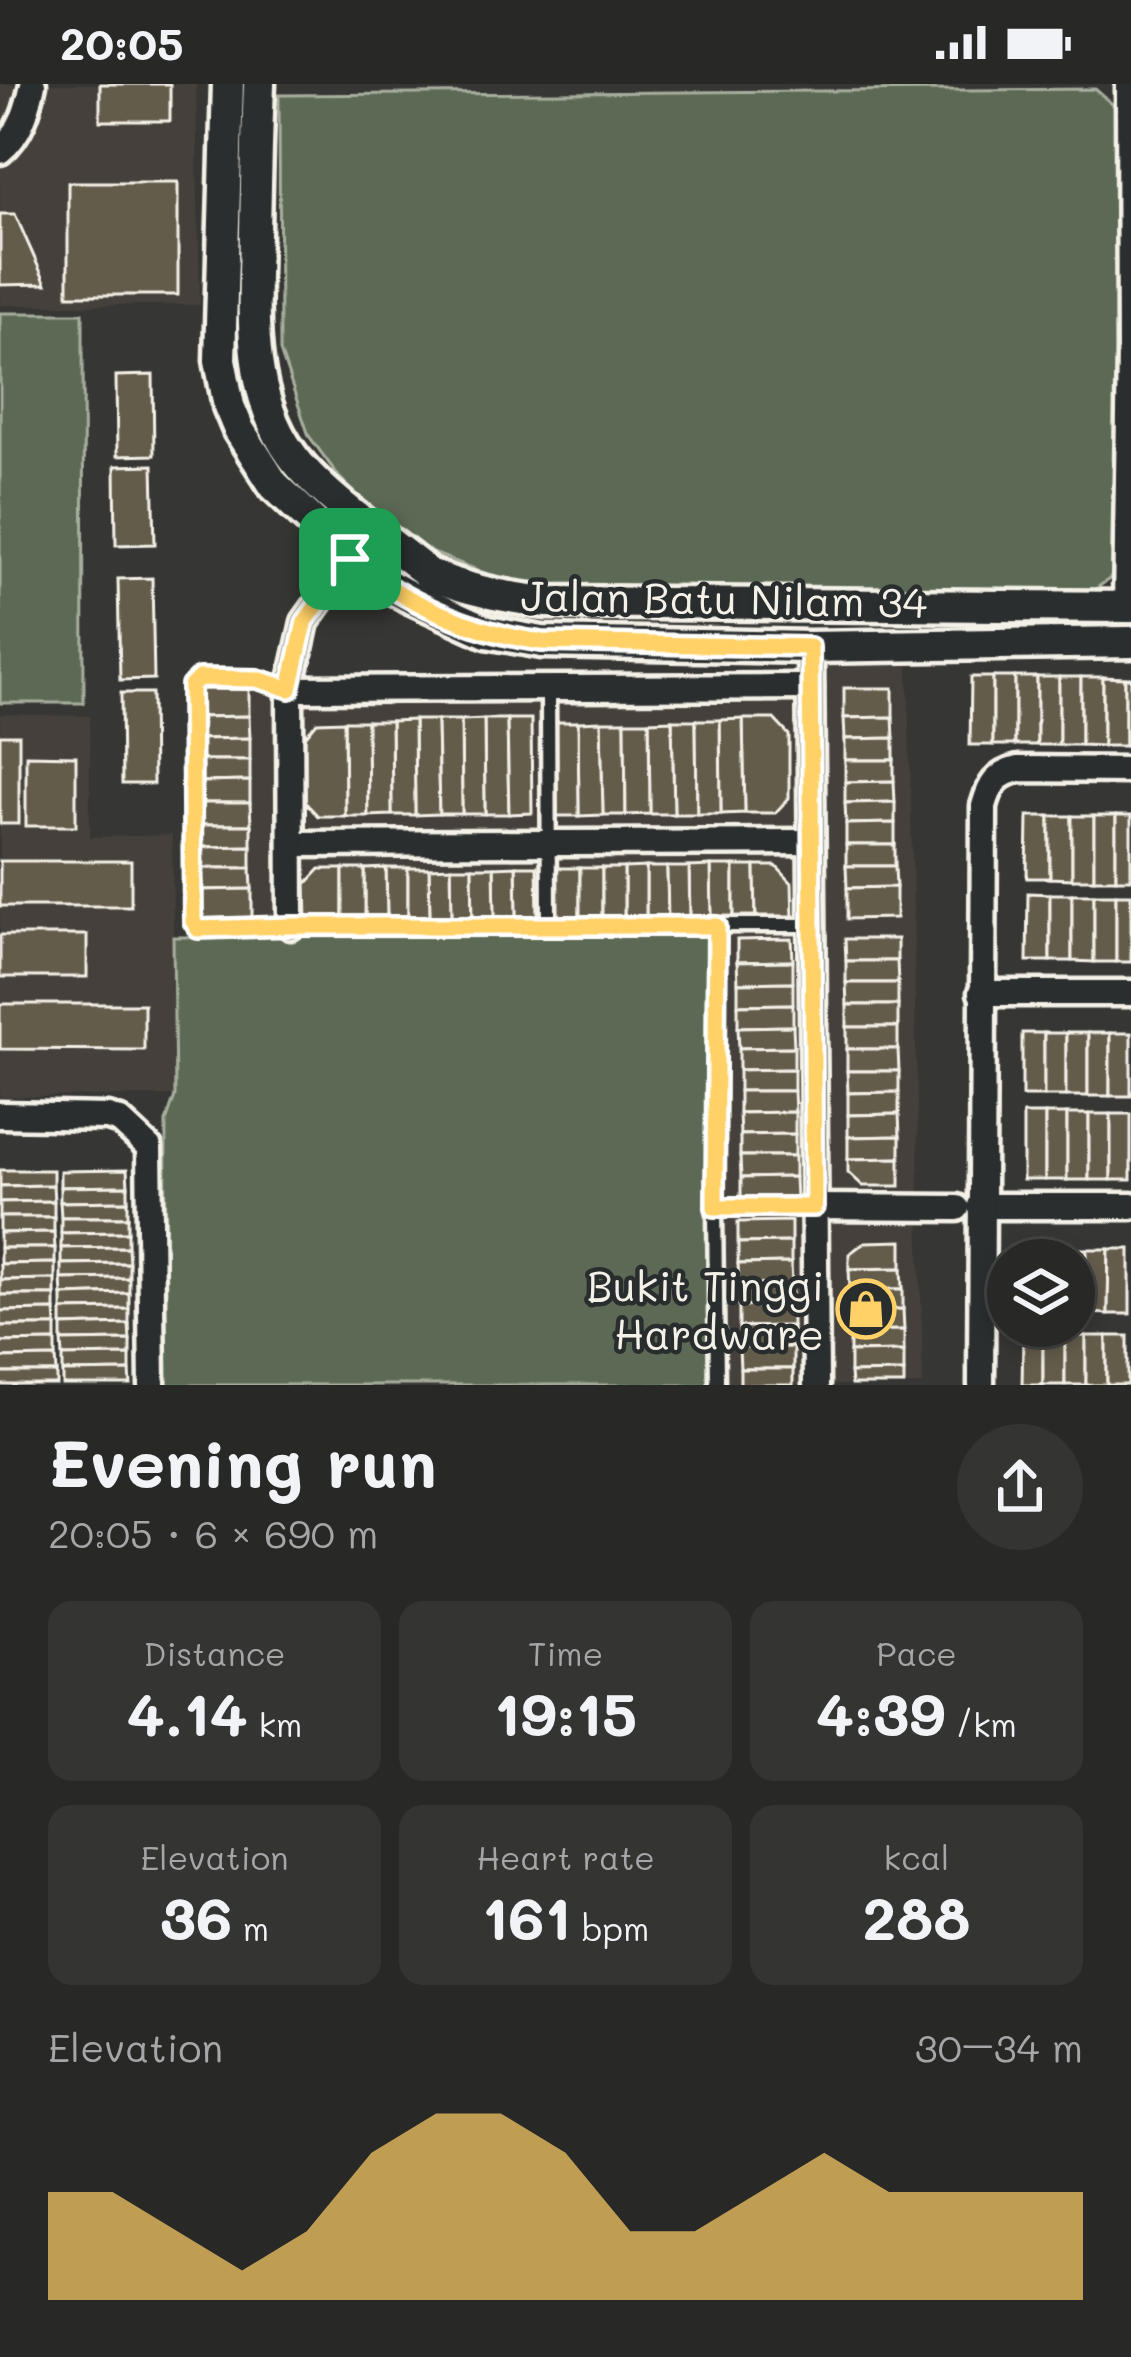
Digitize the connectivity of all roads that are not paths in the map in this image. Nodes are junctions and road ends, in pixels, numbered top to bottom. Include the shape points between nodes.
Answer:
1 (33, 84) edge
2 (227, 84) edge
3 (259, 84) edge
4 (1129, 84) edge
5 (1130, 144) edge
6 (0, 151) edge
7 (331, 494) junction
8 (350, 559) junction
9 (429, 574) junction
10 (1129, 609) edge
11 (1131, 642) edge
12 (1093, 643) junction
13 (810, 647) junction
14 (810, 687) junction
15 (548, 688) junction
16 (290, 689) junction
17 (1131, 770) edge
18 (812, 842) junction
19 (548, 843) junction
20 (290, 844) junction
21 (812, 925) junction
22 (290, 926) junction
23 (549, 926) junction
24 (717, 926) junction
25 (981, 993) junction
26 (1131, 993) edge
27 (0, 1115) edge
28 (1131, 1206) edge
29 (715, 1207) junction
30 (814, 1207) junction
31 (969, 1207) junction
32 (152, 1385) edge
33 (717, 1385) edge
34 (816, 1385) edge
35 (981, 1385) edge

1 - 6 street via 25,117
2 - 8 street, Jalan Batu Nilam 34 via 220,361 229,406 274,484
3 - 7 street, Jalan Batu Nilam 34 via 257,360 276,430
4 - 5 street
5 - 10 street
7 - 8 street
7 - 9 street, Jalan Batu Nilam 34
8 - 9 street
8 - 13 street, Jalan Batu Nilam 34 via 408,596 512,638
8 - 16 street via 305,622
9 - 10 street, Jalan Batu Nilam 34 via 548,602
10 - 12 street
11 - 12 street, Jalan Batu Nilam 34
12 - 13 street, Jalan Batu Nilam 34
13 - 14 street
14 - 15 street
14 - 18 street
15 - 16 street
15 - 19 lane
16 - 20 street
16 - 22 lane via 257,679 199,678 191,686 193,921 198,929
17 - 25 street via 1018,769 995,778 983,806
18 - 19 street
18 - 21 street
19 - 20 street
19 - 23 lane
20 - 22 street
21 - 24 lane
21 - 30 street
22 - 23 lane
23 - 24 lane
24 - 29 lane
25 - 26 street
25 - 31 street
27 - 32 street via 108,1117 149,1148
28 - 31 street
29 - 30 lane
29 - 33 lane
30 - 31 street
30 - 34 street
31 - 35 street

